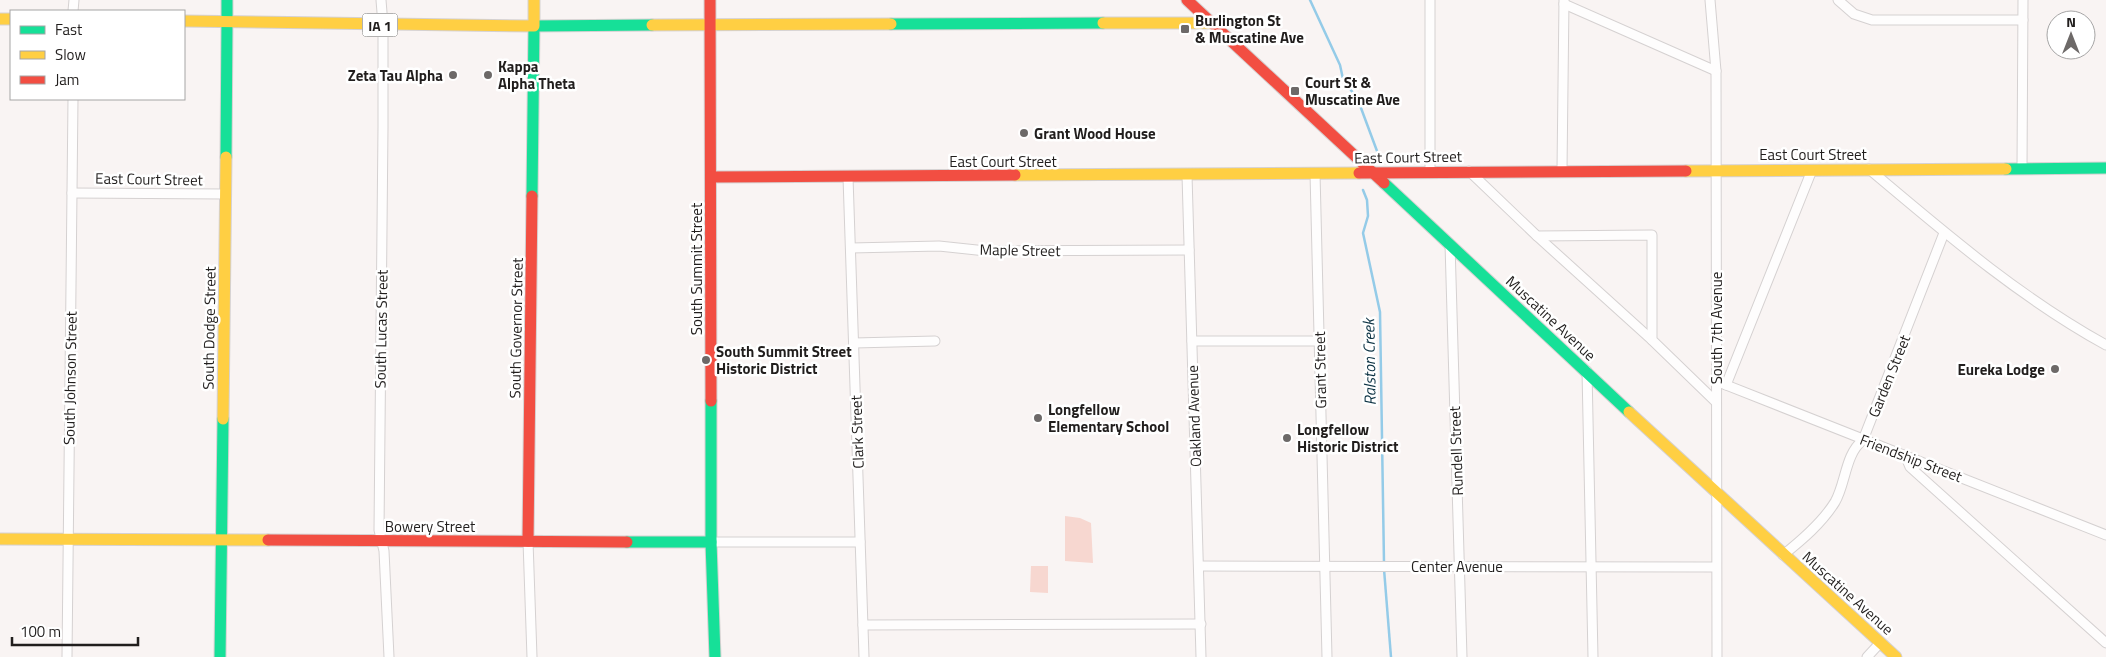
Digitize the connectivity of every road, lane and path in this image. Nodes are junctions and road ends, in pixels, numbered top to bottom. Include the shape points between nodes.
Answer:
1 (227, 0) edge
2 (381, 0) edge
3 (534, 0) edge
4 (710, 0) edge
5 (1187, 0) edge
6 (1430, 0) edge
7 (1710, 0) edge
8 (1838, 0) edge
9 (2023, 0) edge
10 (1564, 2) edge
11 (2023, 20) junction
12 (185, 21) edge
13 (227, 21) junction
14 (1211, 23) junction
15 (383, 25) junction
16 (710, 25) junction
17 (534, 26) junction
18 (1716, 71) junction
19 (72, 100) edge
20 (2022, 168) junction
21 (2106, 168) edge
22 (1716, 169) junction
23 (1869, 169) junction
24 (1562, 170) junction
25 (1812, 170) junction
26 (1430, 171) junction
27 (1469, 171) junction
28 (1373, 172) junction
29 (1315, 173) junction
30 (1187, 175) junction
31 (711, 177) junction
32 (848, 177) junction
33 (72, 193) junction
34 (225, 194) junction
35 (1944, 233) junction
36 (1537, 236) junction
37 (1450, 244) junction
38 (851, 248) junction
39 (1189, 250) junction
40 (1652, 340) junction
41 (935, 341) dead end
42 (1319, 341) junction
43 (1192, 342) junction
44 (854, 343) junction
45 (2106, 346) edge
46 (1587, 371) junction
47 (1716, 381) junction
48 (1726, 385) junction
49 (1716, 402) junction
50 (1863, 440) junction
51 (1905, 455) junction
52 (1716, 493) junction
53 (2106, 535) edge
54 (0, 539) edge
55 (68, 539) junction
56 (222, 540) junction
57 (382, 540) junction
58 (528, 541) junction
59 (711, 542) junction
60 (860, 542) junction
61 (1783, 555) junction
62 (1199, 566) junction
63 (1325, 566) junction
64 (1459, 566) junction
65 (1590, 566) junction
66 (1716, 567) junction
67 (1200, 624) junction
68 (863, 626) junction
69 (1880, 643) junction
70 (2106, 643) edge
71 (67, 657) edge
72 (220, 657) edge
73 (389, 657) edge
74 (532, 657) edge
75 (715, 657) edge
76 (864, 657) edge
77 (1202, 657) edge
78 (1327, 657) edge
79 (1462, 657) edge
80 (1593, 657) edge
81 (1717, 657) edge
82 (1867, 657) edge
83 (1896, 657) edge

1 - 13 street, South Dodge Street
2 - 15 street, South Lucas Street
3 - 17 street, South Governor Street
4 - 16 street, South Summit Street
5 - 14 street, Muscatine Avenue
6 - 26 street
7 - 18 street, South 7th Avenue
8 - 11 street via 1854,14 1872,20
9 - 11 street
10 - 18 street
10 - 24 street
11 - 20 street
12 - 13 street, IA 1
13 - 15 street, IA 1
13 - 34 street, South Dodge Street
14 - 16 street
14 - 28 street, Muscatine Avenue
15 - 17 street, IA 1
15 - 57 street, South Lucas Street via 379,503
16 - 17 street
16 - 31 street, South Summit Street
17 - 58 street, South Governor Street
18 - 22 street, South 7th Avenue
19 - 33 street, South Johnson Street
20 - 21 street, East Court Street
20 - 23 street, East Court Street
22 - 24 street, East Court Street
22 - 25 street, East Court Street
22 - 47 street, South 7th Avenue
23 - 25 street, East Court Street
23 - 35 street
24 - 27 street, East Court Street
25 - 48 street
26 - 27 street, East Court Street
26 - 28 street, East Court Street
27 - 36 street
28 - 29 street, East Court Street
28 - 37 street, Muscatine Avenue
29 - 30 street, East Court Street
29 - 42 street, Grant Street
30 - 32 street, East Court Street
30 - 39 street, Oakland Avenue
31 - 32 street, East Court Street
31 - 59 street, South Summit Street
32 - 38 street, Clark Street
33 - 34 street, East Court Street
33 - 55 street, South Johnson Street
34 - 56 street, South Dodge Street
35 - 45 street via 2033,302
35 - 50 street, Garden Street
36 - 40 street
36 - 40 street via 1652,235
37 - 46 street, Muscatine Avenue
37 - 64 street, Rundell Street
38 - 39 street, Maple Street via 939,246 986,251
38 - 44 street, Clark Street
39 - 43 street, Oakland Avenue
40 - 49 street
41 - 44 street
42 - 43 street
42 - 63 street, Grant Street
43 - 62 street, Oakland Avenue
44 - 60 street, Clark Street
46 - 52 street, Muscatine Avenue
46 - 65 street
47 - 48 street, Friendship Street
47 - 49 street, South 7th Avenue
48 - 50 street, Friendship Street
49 - 52 street, South 7th Avenue
50 - 51 street, Friendship Street
50 - 61 street, Garden Street via 1855,447 1835,502 1817,525
51 - 53 street, Friendship Street
51 - 70 street via 1910,467
52 - 61 street, Muscatine Avenue
52 - 66 street, South 7th Avenue
54 - 55 street, Bowery Street
55 - 56 street, Bowery Street
55 - 71 street, South Johnson Street
56 - 57 street, Bowery Street
56 - 72 street, South Dodge Street
57 - 58 street, Bowery Street
57 - 73 street, South Lucas Street
58 - 59 street, Bowery Street
58 - 74 street, South Governor Street
59 - 60 street, Bowery Street
59 - 75 street, South Summit Street
60 - 68 street, Clark Street
61 - 69 street, Muscatine Avenue
62 - 63 street, Center Avenue
62 - 67 street, Oakland Avenue
63 - 64 street, Center Avenue
63 - 78 street, Grant Street
64 - 65 street, Center Avenue
64 - 79 street, Rundell Street
65 - 66 street, Center Avenue
65 - 80 street
66 - 81 street, South 7th Avenue
67 - 68 street
67 - 77 street, Oakland Avenue
68 - 76 street, Clark Street
69 - 82 street
69 - 83 street, Muscatine Avenue

